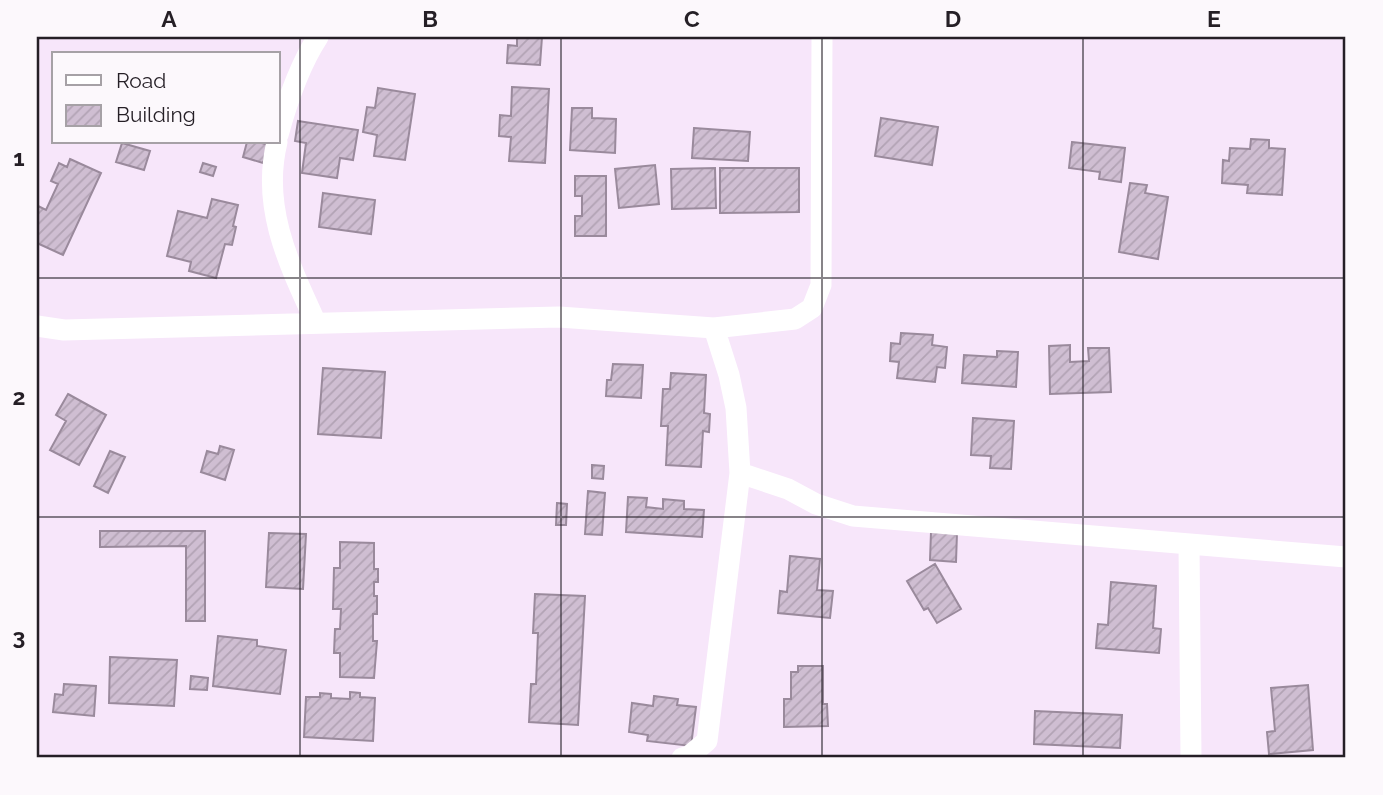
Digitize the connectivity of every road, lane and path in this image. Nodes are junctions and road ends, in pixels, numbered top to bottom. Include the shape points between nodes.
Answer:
1 (318, 37) edge
2 (822, 37) edge
3 (280, 128) edge
4 (276, 144) edge
5 (316, 323) junction
6 (37, 326) edge
7 (714, 328) junction
8 (740, 473) junction
9 (1189, 545) junction
10 (1346, 558) edge
11 (682, 758) edge
12 (1191, 758) edge

1 - 3 street
2 - 7 street via 821,285 812,307 795,319
4 - 5 street via 271,194 279,236
5 - 6 street via 64,330
5 - 7 street via 559,317
7 - 8 street via 736,408
8 - 9 street via 853,516
8 - 11 street via 707,741
9 - 10 street
9 - 12 street

